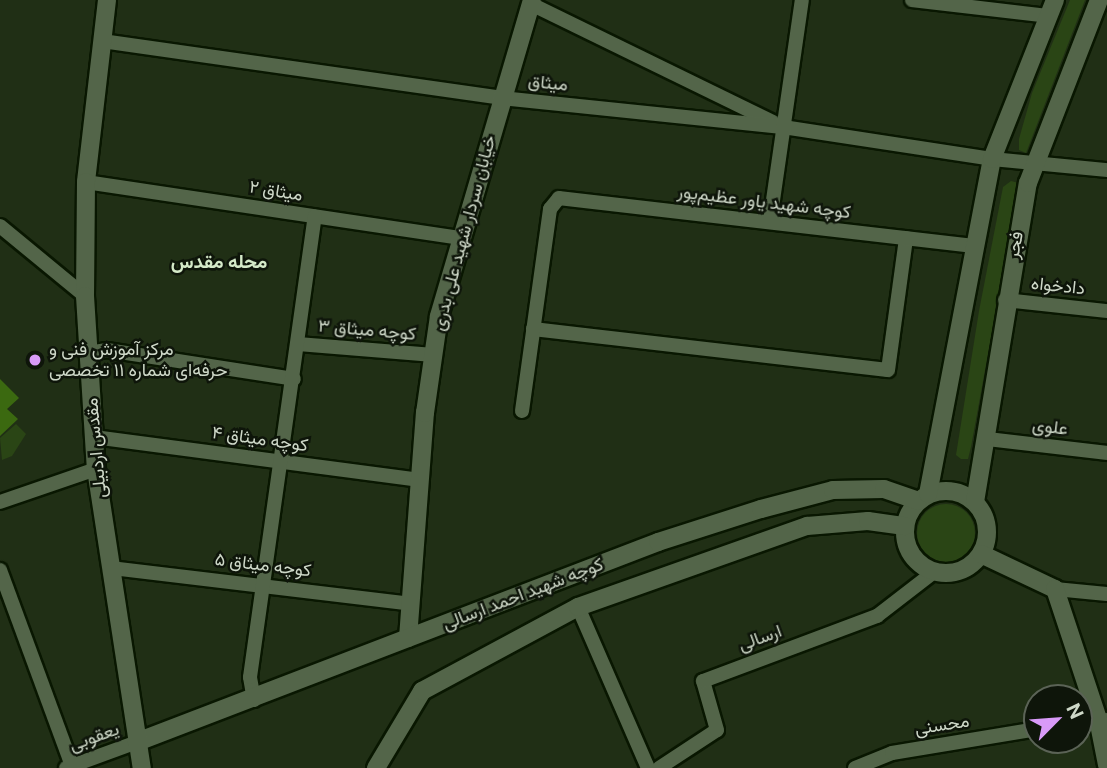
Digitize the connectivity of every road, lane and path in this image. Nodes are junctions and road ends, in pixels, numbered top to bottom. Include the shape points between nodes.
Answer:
1 (107, 0) edge
2 (802, 0) edge
3 (912, 0) edge
4 (532, 2) edge
5 (939, 2) edge
6 (1052, 8) edge
7 (1100, 11) edge
8 (102, 41) junction
9 (501, 98) junction
10 (783, 127) junction
11 (992, 159) junction
12 (1034, 163) junction
13 (1107, 170) edge
14 (86, 182) junction
15 (315, 217) junction
16 (770, 221) junction
17 (0, 226) edge
18 (461, 237) junction
19 (906, 238) junction
20 (971, 246) junction
21 (85, 296) junction
22 (1005, 300) junction
23 (1107, 311) edge
24 (533, 329) junction
25 (298, 344) junction
26 (88, 353) junction
27 (434, 355) junction
28 (293, 379) junction
29 (522, 411) dead end
30 (94, 437) junction
31 (988, 439) junction
32 (1107, 453) edge
33 (281, 461) junction
34 (96, 469) junction
35 (420, 480) junction
36 (923, 498) junction
37 (0, 502) edge
38 (975, 502) junction
39 (752, 512) junction
40 (905, 526) junction
41 (755, 542) junction
42 (981, 554) junction
43 (111, 568) junction
44 (0, 570) edge
45 (934, 572) junction
46 (263, 583) junction
47 (1055, 589) junction
48 (1107, 594) edge
49 (411, 604) junction
50 (578, 607) junction
51 (408, 638) junction
52 (254, 700) junction
53 (1103, 720) edge
54 (1023, 731) edge
55 (136, 742) junction
56 (1107, 765) edge
57 (69, 767) edge
58 (142, 768) edge
59 (376, 768) edge
60 (648, 768) edge
61 (659, 768) edge
62 (855, 768) edge

1 - 8 street, مقدس اردبیلی
2 - 10 street
3 - 5 street
4 - 9 street, خیابان سردار شهید علی بدری
4 - 10 street
5 - 6 street
6 - 11 street
7 - 12 street, فجر
8 - 9 street, میثاق
8 - 14 street, مقدس اردبیلی
9 - 10 street, میثاق
9 - 18 street, خیابان سردار شهید علی بدری
10 - 11 street, میثاق
10 - 16 street
11 - 12 street, میثاق
11 - 20 street
12 - 13 street, میثاق
12 - 22 street, فجر
14 - 15 street, میثاق ۲
14 - 21 street, مقدس اردبیلی
15 - 18 street, میثاق ۲
15 - 25 street
16 - 19 street, کوچه شهید یاور عظیم‌پور
16 - 24 street, کوچه شهید یاور عظیم‌پور via 553,202
17 - 21 street
18 - 27 street, خیابان سردار شهید علی بدری
19 - 20 street, کوچه شهید یاور عظیم‌پور
19 - 24 street via 888,370
20 - 36 street via 943,437
21 - 26 street, مقدس اردبیلی
22 - 23 street, دادخواه
22 - 31 street, فجر
24 - 29 street
25 - 27 street, کوچه میثاق ۳
25 - 28 street
26 - 28 street via 107,350
26 - 30 street, مقدس اردبیلی
27 - 35 street, خیابان سردار شهید علی بدری
28 - 33 street
30 - 33 street, کوچه میثاق ۴
30 - 34 street, مقدس اردبیلی
31 - 32 street, علوی
31 - 38 street, فجر
33 - 35 street, کوچه میثاق ۴
33 - 46 street
34 - 37 street
34 - 43 street, مقدس اردبیلی
35 - 49 street, خیابان سردار شهید علی بدری
36 - 38 street via 953,491
36 - 39 street, کوچه شهید احمد ارسالی via 884,489 833,490
36 - 40 street
38 - 42 street via 987,527
39 - 41 street via 762,526
39 - 51 street, کوچه شهید احمد ارسالی
40 - 41 street, کوچه شهید احمد ارسالی via 840,521
40 - 45 street via 914,559
41 - 50 street, کوچه شهید احمد ارسالی
42 - 45 street via 961,571
42 - 47 street
43 - 46 street, کوچه میثاق ۵
43 - 55 street, مقدس اردبیلی
44 - 57 street
45 - 61 street, ارسالی via 877,616 703,681 717,730
46 - 49 street, کوچه میثاق ۵
46 - 52 street via 250,677
47 - 48 street
47 - 53 street
49 - 51 street, خیابان سردار شهید علی بدری
50 - 59 street, کوچه شهید احمد ارسالی via 422,691
50 - 60 street
51 - 52 street, کوچه شهید احمد ارسالی
52 - 55 street, کوچه شهید احمد ارسالی
53 - 56 street
54 - 62 street, محسنی via 892,753
55 - 57 street, یعقوبی
55 - 58 street, مقدس اردبیلی

